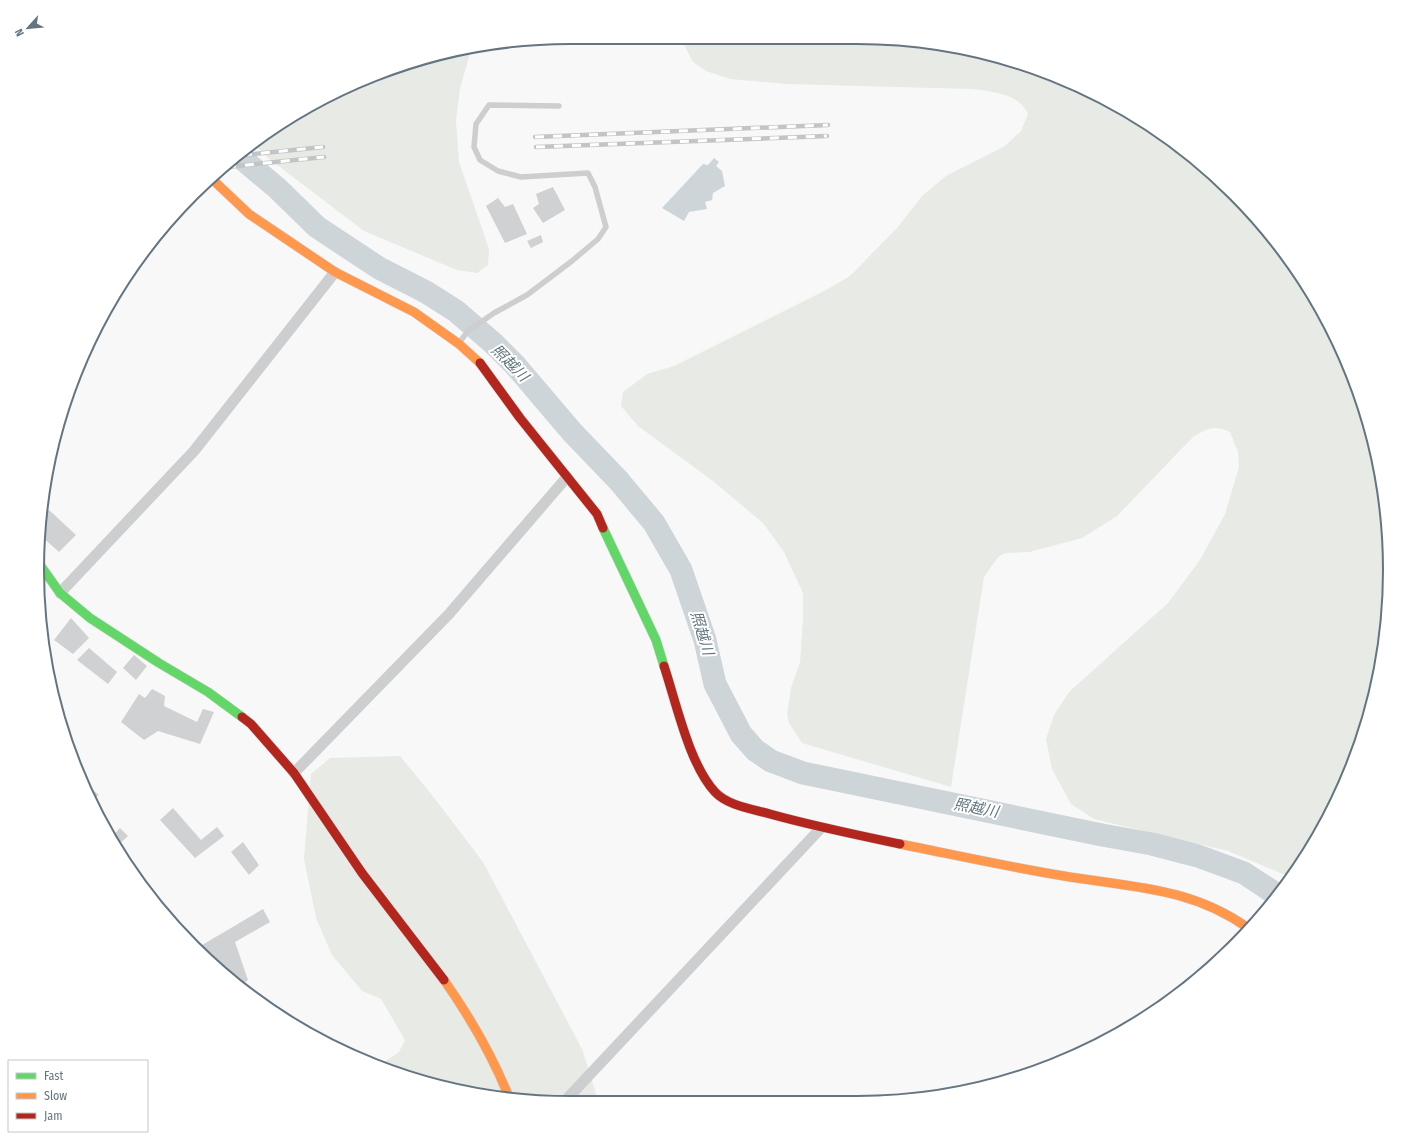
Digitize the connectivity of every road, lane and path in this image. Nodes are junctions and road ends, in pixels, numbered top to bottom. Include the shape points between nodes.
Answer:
1 (559, 106) dead end
2 (215, 182) edge
3 (336, 272) junction
4 (459, 344) junction
5 (567, 478) junction
6 (44, 570) edge
7 (60, 593) junction
8 (294, 773) junction
9 (821, 828) junction
10 (1244, 925) edge
11 (507, 1092) edge
12 (570, 1096) edge

1 - 4 lane via 489,105 476,124 474,147 480,160 498,171 521,177 588,173 595,187 606,227 598,239 533,291 468,331
2 - 3 street via 249,214
3 - 4 street via 414,312
3 - 7 street via 194,451
4 - 5 street via 480,363
5 - 8 street via 449,614
5 - 9 street via 597,514 639,602 656,640 693,754 705,779 716,793 737,805
6 - 7 street
7 - 8 street via 90,618 208,692 251,724
8 - 11 street via 362,873 462,1005 482,1035
9 - 10 street via 1063,876 1162,890 1199,901
9 - 12 street

